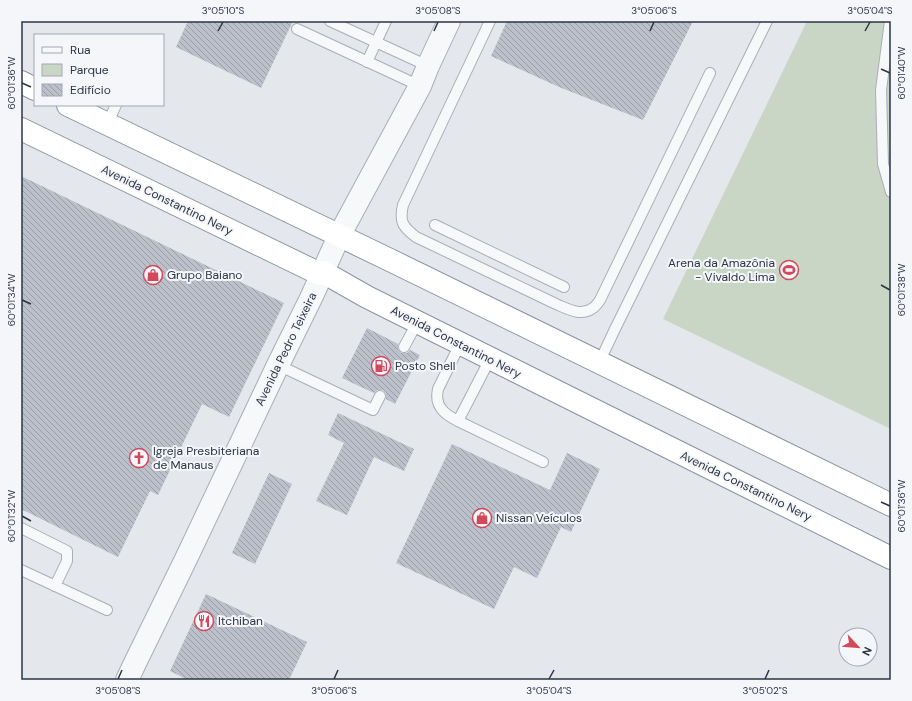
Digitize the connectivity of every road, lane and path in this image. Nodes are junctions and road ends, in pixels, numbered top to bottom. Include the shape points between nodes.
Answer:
1 (330, 21) edge
2 (386, 21) edge
3 (449, 21) edge
4 (490, 21) edge
5 (767, 21) edge
6 (890, 21) edge
7 (297, 29) dead end
8 (376, 42) junction
9 (367, 62) junction
10 (428, 66) junction
11 (710, 72) dead end
12 (21, 82) edge
13 (420, 86) junction
14 (34, 88) edge
15 (73, 106) edge
16 (112, 114) edge
17 (21, 129) edge
18 (891, 192) edge
19 (435, 225) dead end
20 (339, 236) junction
21 (324, 272) junction
22 (564, 287) dead end
23 (417, 323) junction
24 (460, 344) junction
25 (404, 347) dead end
26 (490, 359) junction
27 (599, 362) junction
28 (278, 365) junction
29 (380, 396) dead end
30 (458, 421) junction
31 (543, 462) dead end
32 (891, 505) edge
33 (21, 528) edge
34 (891, 558) edge
35 (21, 570) edge
36 (55, 586) junction
37 (107, 610) dead end
38 (127, 680) edge

1 - 8 lane
2 - 8 lane
3 - 10 street, Avenida Pedro Teixeira
4 - 11 lane via 403,205 400,214 402,223 416,237 570,311 586,312 600,300
5 - 27 lane
6 - 18 lane via 881,90 883,164
7 - 9 lane
8 - 9 lane
8 - 10 lane
9 - 13 lane
10 - 13 street, Avenida Pedro Teixeira
12 - 14 highway
13 - 20 street, Avenida Pedro Teixeira
15 - 16 highway
16 - 20 highway
17 - 21 highway, Avenida Constantino Nery via 320,274
19 - 22 lane
20 - 21 street, Avenida Pedro Teixeira
20 - 27 highway
21 - 23 highway, Avenida Constantino Nery
21 - 28 street, Avenida Pedro Teixeira
23 - 24 highway, Avenida Constantino Nery
23 - 25 lane
24 - 26 highway, Avenida Constantino Nery
24 - 30 lane via 436,396 442,409
26 - 30 lane
26 - 34 highway, Avenida Constantino Nery
27 - 32 highway
28 - 29 lane via 373,410
28 - 38 street, Avenida Pedro Teixeira
30 - 31 lane
33 - 36 lane via 67,551 67,561
35 - 36 lane
36 - 37 lane

